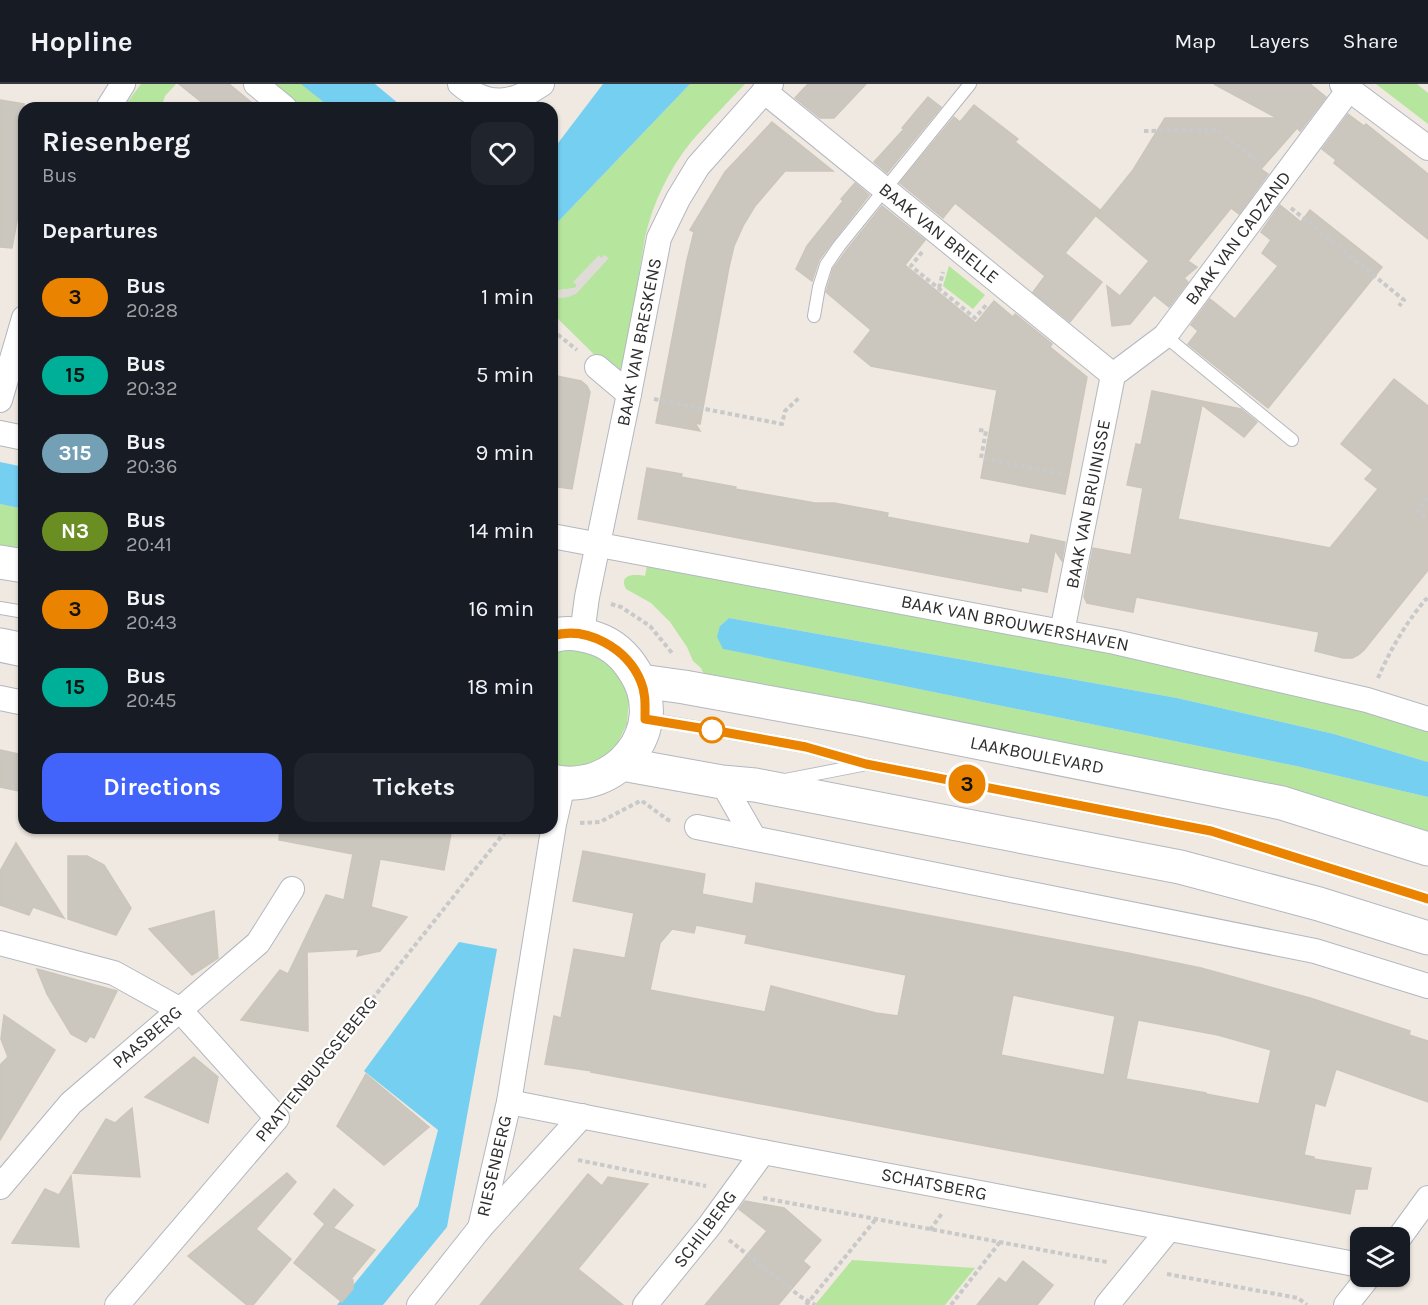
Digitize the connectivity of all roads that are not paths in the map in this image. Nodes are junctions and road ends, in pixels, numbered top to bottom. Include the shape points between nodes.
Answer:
1 (123, 84) edge
2 (256, 84) edge
3 (460, 84) edge
4 (542, 84) edge
5 (970, 84) edge
6 (1346, 86) edge
7 (767, 88) edge
8 (112, 102) edge
9 (278, 102) edge
10 (1428, 148) edge
11 (885, 190) junction
12 (814, 316) dead end
13 (1165, 336) junction
14 (18, 338) edge
15 (597, 367) road end
16 (1113, 375) junction
17 (629, 394) junction
18 (0, 400) edge
19 (0, 433) edge
20 (18, 437) edge
21 (1292, 440) dead end
22 (558, 537) edge
23 (598, 545) junction
24 (0, 562) edge
25 (18, 565) edge
26 (0, 608) edge
27 (18, 611) edge
28 (1062, 632) junction
29 (567, 635) edge
30 (0, 645) edge
31 (18, 649) edge
32 (641, 681) junction
33 (0, 698) edge
34 (18, 702) edge
35 (645, 719) junction
36 (1428, 719) edge
37 (622, 764) junction
38 (866, 764) junction
39 (558, 782) edge
40 (722, 782) junction
41 (755, 785) junction
42 (696, 827) road end
43 (552, 834) edge
44 (754, 838) junction
45 (1428, 849) edge
46 (292, 889) dead end
47 (1428, 899) edge
48 (1428, 938) edge
49 (0, 943) edge
50 (1428, 986) edge
51 (179, 1010) junction
52 (509, 1102) junction
53 (582, 1116) junction
54 (763, 1152) junction
55 (0, 1187) edge
56 (1428, 1198) edge
57 (1407, 1227) edge
58 (480, 1228) junction
59 (1169, 1229) junction
60 (1350, 1263) edge
61 (1360, 1287) edge
62 (117, 1305) edge
63 (419, 1305) edge
64 (645, 1305) edge
65 (1107, 1305) edge
66 (1346, 1305) edge

1 - 8 street
2 - 9 street
3 - 4 street via 491,100 512,100
5 - 11 lane
6 - 10 street
6 - 13 street, BAAK VAN CADZAND
7 - 11 street, BAAK VAN BRIELLE
7 - 17 street, BAAK VAN BRESKENS via 698,166 659,238
11 - 12 lane via 826,264
11 - 16 street, BAAK VAN BRIELLE
13 - 16 street, BAAK VAN CADZAND
13 - 21 lane
14 - 18 street
15 - 17 street
16 - 28 street, BAAK VAN BRUINISSE
17 - 23 street, BAAK VAN BRESKENS
19 - 20 street
22 - 23 street, BAAK VAN BROUWERSHAVEN
23 - 28 street, BAAK VAN BROUWERSHAVEN
23 - 29 street, BAAK VAN BRESKENS via 587,597
24 - 25 main road
26 - 27 lane
28 - 36 street, BAAK VAN BROUWERSHAVEN via 1367,700
29 - 32 main road via 607,643 627,659
30 - 31 main road
32 - 35 main road
32 - 45 main road, LAAKBOULEVARD via 849,717 1282,803
33 - 34 street
35 - 37 main road via 633,751
35 - 38 lane via 806,747
37 - 39 main road via 595,780 579,784
37 - 40 main road
38 - 41 lane
38 - 47 lane via 1211,831
40 - 41 main road
40 - 44 street
41 - 48 main road via 1180,867
42 - 44 street
43 - 52 street, RIESENBERG
44 - 50 street via 1316,951
46 - 51 street, PAASBERG via 258,943
49 - 51 street via 114,973
51 - 55 street, PAASBERG via 71,1102
51 - 62 street, PRATTENBURGSEBERG via 277,1119
52 - 53 street, SCHATSBERG
52 - 58 street, RIESENBERG
53 - 54 street, SCHATSBERG
53 - 58 street, RIESENBERG
54 - 59 street, SCHATSBERG
54 - 64 street, SCHILBERG
56 - 57 street
58 - 63 street, RIESENBERG
59 - 60 street, SCHATSBERG
59 - 65 street
61 - 66 street

